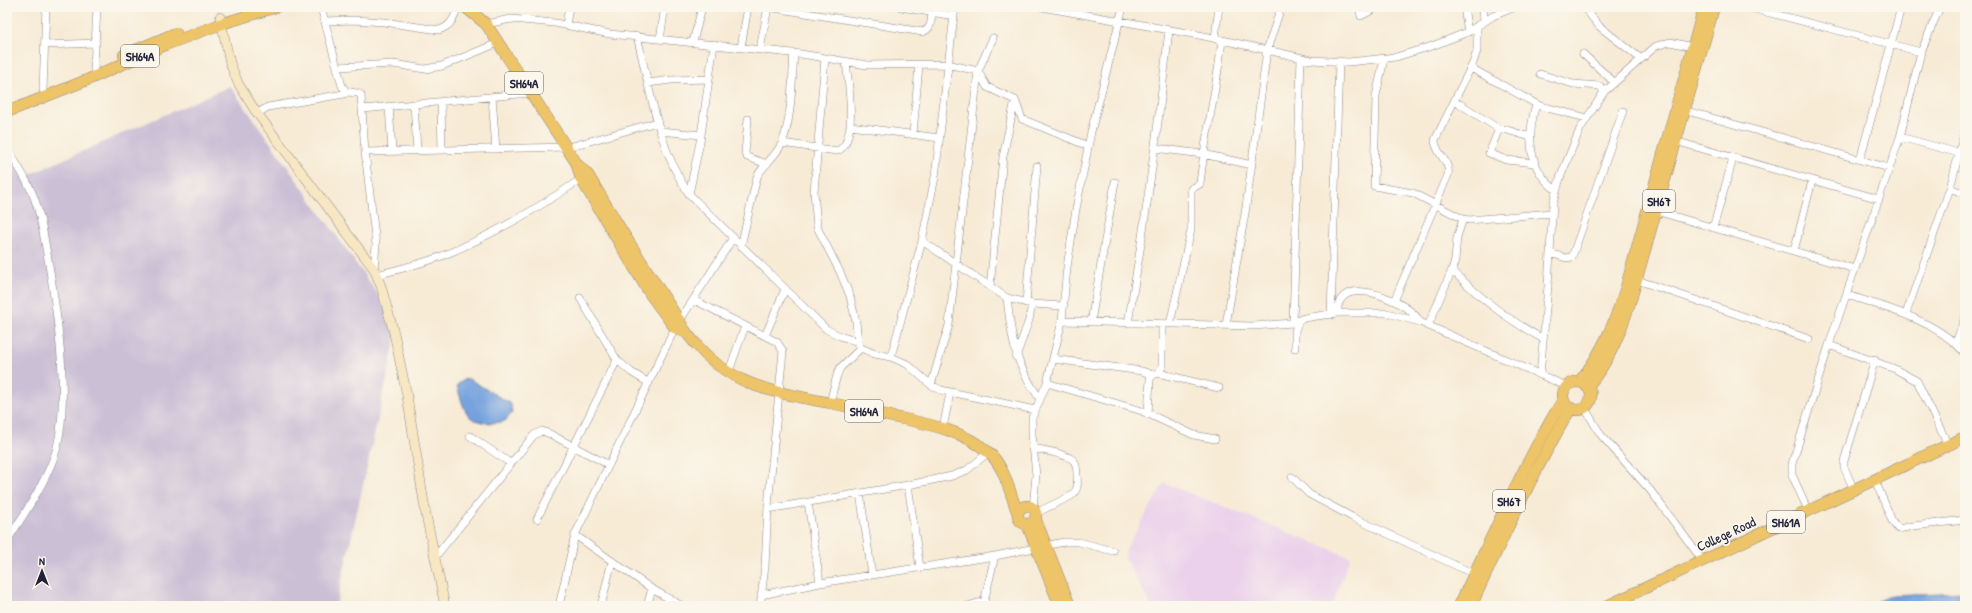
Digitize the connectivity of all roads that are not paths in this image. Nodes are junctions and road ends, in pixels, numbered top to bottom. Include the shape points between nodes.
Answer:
1 (46, 7) edge
2 (97, 7) edge
3 (250, 7) edge
4 (276, 7) edge
5 (321, 7) edge
6 (569, 7) edge
7 (665, 7) edge
8 (702, 7) edge
9 (748, 7) edge
10 (905, 7) edge
11 (955, 7) edge
12 (1042, 7) edge
13 (1123, 7) edge
14 (1219, 7) edge
15 (1281, 7) edge
16 (1359, 7) edge
17 (1378, 7) edge
18 (1464, 7) edge
19 (1483, 7) edge
20 (1515, 7) edge
21 (1584, 7) edge
22 (1704, 7) edge
23 (1714, 7) edge
24 (1748, 7) edge
25 (1901, 7) edge
26 (1940, 7) edge
27 (464, 8) edge
28 (932, 12) junction
29 (954, 16) junction
30 (221, 20) junction
31 (325, 21) junction
32 (1484, 21) junction
33 (1120, 22) junction
34 (486, 24) junction
35 (566, 25) junction
36 (1477, 26) junction
37 (1169, 30) junction
38 (1468, 32) junction
39 (637, 36) junction
40 (993, 38) dead end
41 (1214, 38) junction
42 (660, 39) junction
43 (1222, 40) junction
44 (693, 42) junction
45 (96, 43) junction
46 (498, 43) junction
47 (714, 44) junction
48 (1892, 44) junction
49 (45, 45) junction
50 (741, 47) junction
51 (1693, 47) junction
52 (760, 49) junction
53 (1267, 50) junction
54 (1921, 52) junction
55 (794, 53) junction
56 (1583, 54) dead end
57 (825, 58) junction
58 (1301, 58) junction
59 (1641, 58) junction
60 (1384, 59) junction
61 (846, 62) junction
62 (1339, 62) junction
63 (947, 64) junction
64 (919, 65) junction
65 (337, 67) junction
66 (1471, 68) junction
67 (94, 69) junction
68 (978, 71) junction
69 (1540, 74) dead end
70 (709, 79) junction
71 (1614, 82) junction
72 (648, 83) junction
73 (43, 90) junction
74 (347, 92) junction
75 (1604, 92) junction
76 (530, 93) junction
77 (492, 97) junction
78 (1015, 100) junction
79 (441, 102) junction
80 (7, 104) edge
81 (414, 104) junction
82 (1460, 104) dead end
83 (1536, 104) junction
84 (389, 106) junction
85 (362, 109) junction
86 (1684, 110) junction
87 (1623, 111) dead end
88 (7, 112) edge
89 (258, 113) junction
90 (1587, 118) junction
91 (748, 119) dead end
92 (657, 122) junction
93 (850, 126) junction
94 (1499, 129) junction
95 (1965, 130) edge
96 (660, 131) junction
97 (913, 134) junction
98 (701, 135) junction
99 (1530, 137) junction
100 (1900, 137) junction
101 (939, 138) junction
102 (1674, 141) junction
103 (782, 143) junction
104 (1088, 146) junction
105 (7, 147) edge
106 (566, 147) junction
107 (1155, 148) junction
108 (496, 149) junction
109 (818, 149) junction
110 (417, 150) junction
111 (442, 150) junction
112 (392, 151) junction
113 (365, 152) junction
114 (1959, 153) junction
115 (1203, 154) junction
116 (1733, 159) junction
117 (1860, 160) junction
118 (1535, 163) junction
119 (577, 164) junction
120 (767, 164) junction
121 (1252, 165) junction
122 (1037, 166) dead end
123 (1890, 168) junction
124 (581, 179) junction
125 (1812, 181) junction
126 (1115, 182) dead end
127 (1950, 188) junction
128 (1556, 190) junction
129 (689, 194) junction
130 (1965, 194) edge
131 (1879, 199) junction
132 (1436, 204) junction
133 (1656, 211) junction
134 (1552, 213) junction
135 (1463, 219) junction
136 (1713, 228) junction
137 (733, 238) junction
138 (922, 241) junction
139 (741, 246) junction
140 (1794, 251) junction
141 (1550, 253) junction
142 (956, 264) junction
143 (1855, 269) junction
144 (1452, 270) junction
145 (376, 272) junction
146 (1637, 280) junction
147 (990, 287) junction
148 (785, 289) junction
149 (1847, 295) junction
150 (580, 298) dead end
151 (1007, 298) junction
152 (694, 300) junction
153 (1394, 301) junction
154 (1029, 303) junction
155 (1063, 306) junction
156 (1334, 314) junction
157 (1906, 314) junction
158 (1965, 317) edge
159 (1062, 322) junction
160 (1091, 322) junction
161 (1296, 322) junction
162 (1420, 322) junction
163 (1128, 323) junction
164 (1162, 324) junction
165 (1170, 324) junction
166 (1226, 325) junction
167 (745, 326) junction
168 (1428, 326) junction
169 (680, 327) junction
170 (765, 336) junction
171 (1543, 338) junction
172 (1809, 339) dead end
173 (1956, 343) junction
174 (859, 345) junction
175 (1829, 345) junction
176 (1295, 348) dead end
177 (1965, 353) edge
178 (891, 357) junction
179 (1016, 357) junction
180 (1053, 359) junction
181 (617, 360) junction
182 (1875, 360) junction
183 (728, 374) junction
184 (1155, 374) junction
185 (1540, 375) junction
186 (649, 383) junction
187 (1047, 383) junction
188 (1583, 384) junction
189 (931, 385) junction
190 (1566, 386) junction
191 (1219, 388) dead end
192 (950, 393) junction
193 (779, 394) junction
194 (1040, 399) junction
195 (830, 403) junction
196 (1567, 404) junction
197 (1584, 408) junction
198 (1035, 410) junction
199 (1148, 414) junction
200 (943, 428) junction
201 (470, 436) dead end
202 (1965, 437) edge
203 (1215, 439) dead end
204 (1948, 445) junction
205 (574, 446) junction
206 (1033, 448) junction
207 (988, 452) junction
208 (510, 464) junction
209 (609, 465) junction
210 (1292, 477) dead end
211 (1875, 480) junction
212 (908, 485) junction
213 (1854, 490) junction
214 (860, 493) junction
215 (808, 502) junction
216 (768, 509) junction
217 (1809, 512) junction
218 (1018, 514) junction
219 (1033, 516) junction
220 (538, 519) dead end
221 (1965, 520) edge
222 (574, 535) junction
223 (7, 541) edge
224 (1041, 548) junction
225 (1113, 550) dead end
226 (995, 556) junction
227 (435, 557) junction
228 (612, 561) junction
229 (1703, 561) junction
230 (920, 568) junction
231 (1474, 574) junction
232 (872, 575) junction
233 (820, 583) junction
234 (652, 589) junction
235 (761, 595) junction
236 (984, 604) edge
237 (445, 606) edge
238 (559, 606) edge
239 (601, 606) edge
240 (647, 606) edge
241 (682, 606) edge
242 (760, 606) edge
243 (966, 606) edge
244 (1060, 606) edge
245 (1070, 606) edge
246 (1459, 606) edge
247 (1471, 606) edge
248 (1607, 606) edge

1 - 49 street
2 - 45 street
3 - 30 main road, SH64A
4 - 30 main road, SH64A
5 - 31 street
6 - 35 street
7 - 42 street
8 - 44 street
9 - 50 street
10 - 28 street
11 - 29 street
12 - 33 street
13 - 33 street
14 - 41 street
15 - 53 street
16 - 17 street via 1361,16
18 - 38 street
19 - 32 street
20 - 32 street
21 - 59 street via 1600,26
22 - 51 main road, SH67
23 - 86 main road, SH67
24 - 48 street
25 - 48 street
26 - 54 street
27 - 31 street via 447,28 439,30 384,22
27 - 34 main road, SH64A
28 - 29 street
28 - 52 street via 931,25 923,32 768,7
29 - 63 street
30 - 67 main road, SH64A via 159,39
30 - 88 main road, SH64A via 87,80
30 - 89 street via 230,63 238,83
31 - 65 street
32 - 36 street
33 - 37 street
33 - 104 street
34 - 35 street via 512,19
34 - 46 main road, SH64A
35 - 39 street via 610,34
36 - 38 street
36 - 66 street via 1476,51
37 - 41 street
37 - 107 street
38 - 60 street via 1432,46
39 - 42 street
39 - 72 street
40 - 68 street
41 - 43 street
42 - 44 street
43 - 53 street
43 - 115 street via 1218,80
44 - 47 street
45 - 49 street
45 - 67 street
46 - 65 street via 442,66 425,69 393,64
46 - 76 main road, SH64A
47 - 50 street
47 - 70 street
48 - 54 street
48 - 117 street
49 - 73 street
50 - 52 street
51 - 59 street via 1666,42 1656,46
51 - 188 main road, SH67 via 1616,319
52 - 55 street
53 - 58 street
53 - 121 street
54 - 100 street
55 - 57 street
55 - 103 street via 788,115
56 - 71 street
57 - 61 street
57 - 109 street
58 - 62 street
58 - 161 street
59 - 71 street
60 - 62 street
60 - 132 street via 1376,96 1373,184 1378,188 1413,194
61 - 64 street via 867,65
61 - 93 street
62 - 156 street
63 - 64 street
63 - 68 street
63 - 101 street
64 - 97 street
65 - 74 street via 342,86
66 - 83 street
66 - 132 street via 1435,140 1436,147 1449,169
67 - 73 main road, SH64A
68 - 78 street via 987,87
68 - 142 street
69 - 75 street via 1573,84 1600,86
70 - 72 street
70 - 98 street
71 - 75 street
72 - 92 street
73 - 80 main road, SH64A
74 - 85 street via 361,95
74 - 89 street via 268,107
75 - 90 street
76 - 77 street
76 - 106 main road, SH64A
77 - 79 street
77 - 108 street
78 - 104 street via 1022,119
78 - 147 street via 1003,157
79 - 81 street
79 - 111 street
81 - 84 street
81 - 110 street
82 - 94 street
83 - 90 street via 1564,114
83 - 99 street
84 - 85 street
84 - 112 street
85 - 113 street
86 - 102 main road, SH67
86 - 117 street
87 - 141 street via 1572,257 1566,258
89 - 145 street
90 - 128 street via 1569,153
91 - 120 street via 744,153 747,157
92 - 96 street
92 - 106 street
93 - 97 street
93 - 109 street via 847,142 842,149
94 - 99 street
94 - 118 street via 1489,153 1506,160
95 - 114 street
96 - 98 street
96 - 129 street via 680,181
97 - 101 street
98 - 129 street
99 - 118 street
100 - 114 street
100 - 123 street
101 - 138 street via 935,177
102 - 116 street
102 - 133 main road, SH67
103 - 109 street
103 - 120 street via 776,155
104 - 155 street via 1076,208
105 - 223 street via 35,199 41,222 53,287 61,355 62,397 60,433 54,456 36,495
106 - 108 street
106 - 119 main road, SH64A
107 - 115 street
107 - 163 street
108 - 111 street
109 - 174 street via 814,192 817,227 850,296
110 - 111 street
110 - 112 street
112 - 113 street
113 - 145 street via 376,245
114 - 127 street
115 - 121 street
115 - 165 street via 1200,184 1191,189 1190,230
116 - 125 street
116 - 136 street
117 - 123 street
118 - 128 street via 1542,178
119 - 124 main road, SH64A
119 - 169 main road, SH64A via 588,175
120 - 139 street via 756,177
121 - 166 street
122 - 154 street
123 - 131 street
124 - 145 street via 486,236 441,256
124 - 169 main road, SH64A via 630,261
125 - 131 street
125 - 140 street
126 - 160 street
127 - 130 street
127 - 157 street
128 - 134 street
129 - 137 street
131 - 143 street
132 - 135 street
132 - 153 street
133 - 136 street
133 - 146 main road, SH67
134 - 135 street
134 - 141 street
135 - 144 street via 1457,237
136 - 140 street
137 - 139 street
137 - 152 street
138 - 142 street
138 - 178 street
139 - 148 street
140 - 143 street
141 - 171 street
142 - 147 street
142 - 189 street via 949,325
143 - 149 street
144 - 168 street
144 - 171 street via 1501,314
145 - 227 street via 394,333
146 - 172 street
146 - 188 main road, SH67 via 1620,333 1604,365
147 - 151 street
148 - 170 street
148 - 174 street via 826,329
149 - 157 street
149 - 175 street
150 - 181 street
151 - 154 street
151 - 179 street
152 - 167 street
152 - 169 street
153 - 156 street via 1376,294 1347,294 1340,301
153 - 162 street via 1413,312
154 - 155 street
154 - 179 street via 1029,320
155 - 159 street
156 - 161 street via 1304,318
156 - 162 street via 1387,313
157 - 173 street
158 - 173 street
159 - 160 street
159 - 180 street
160 - 163 street
161 - 166 street via 1252,326
161 - 176 street
162 - 168 street
163 - 164 street
164 - 165 street
164 - 184 street via 1161,370
165 - 166 street
167 - 170 street
167 - 183 street
168 - 185 street
169 - 183 main road, SH64A
169 - 186 street
170 - 193 street via 777,342 783,351
171 - 185 street
173 - 177 street
174 - 178 street via 875,354
174 - 195 street via 840,368
175 - 182 street
175 - 217 street via 1792,464 1792,475
178 - 189 street via 907,364
179 - 194 street via 1025,377
180 - 184 street
180 - 187 street
181 - 186 street
181 - 205 street
182 - 204 street via 1917,381
182 - 213 street via 1844,461
183 - 193 main road, SH64A via 752,386
184 - 191 street
184 - 199 street via 1150,379
185 - 190 street
186 - 209 street
187 - 194 street
187 - 199 street via 1119,403
188 - 190 main road via 1575,382
188 - 197 main road via 1591,395
189 - 192 street
190 - 196 main road, SH67 via 1564,390
192 - 198 street
192 - 200 street
193 - 195 main road, SH64A
193 - 216 street
194 - 198 street
195 - 200 main road, SH64A
196 - 197 main road via 1575,409
196 - 231 main road, SH67 via 1533,453
196 - 247 main road, SH67
197 - 229 street via 1601,435 1650,490
198 - 206 street via 1032,418
199 - 203 street via 1194,435
200 - 207 main road, SH64A
201 - 208 street
202 - 204 main road, College Road / SH61A
204 - 211 main road, College Road / SH61A
205 - 208 street via 542,431 534,434
205 - 209 street
205 - 220 street
206 - 219 street via 1036,475
206 - 219 street via 1068,456 1074,460 1078,486 1071,496
207 - 212 street via 967,470 952,476
207 - 218 main road, SH64A via 1000,466
208 - 227 street
209 - 222 street
210 - 231 street via 1310,494 1352,517
211 - 213 main road, College Road / SH61A
211 - 221 street via 1892,521 1898,529
212 - 214 street
212 - 230 street
213 - 217 main road, College Road / SH61A
214 - 215 street
214 - 232 street
215 - 216 street
215 - 233 street
216 - 235 street
217 - 229 main road, College Road / SH61A
218 - 219 main road, SH64A via 1023,523
218 - 219 main road via 1024,507 1029,506
219 - 224 main road, SH64A
222 - 228 street
222 - 238 street
224 - 225 street via 1064,542 1079,542
224 - 226 street
224 - 244 main road, SH64A
224 - 245 main road, SH64A
226 - 230 street
226 - 236 street
227 - 237 street
228 - 234 street
228 - 239 street
229 - 248 main road, College Road / SH61A
230 - 232 street
231 - 246 main road, SH67
232 - 233 street
233 - 235 street
234 - 240 street
234 - 241 street
235 - 242 street
236 - 243 street

